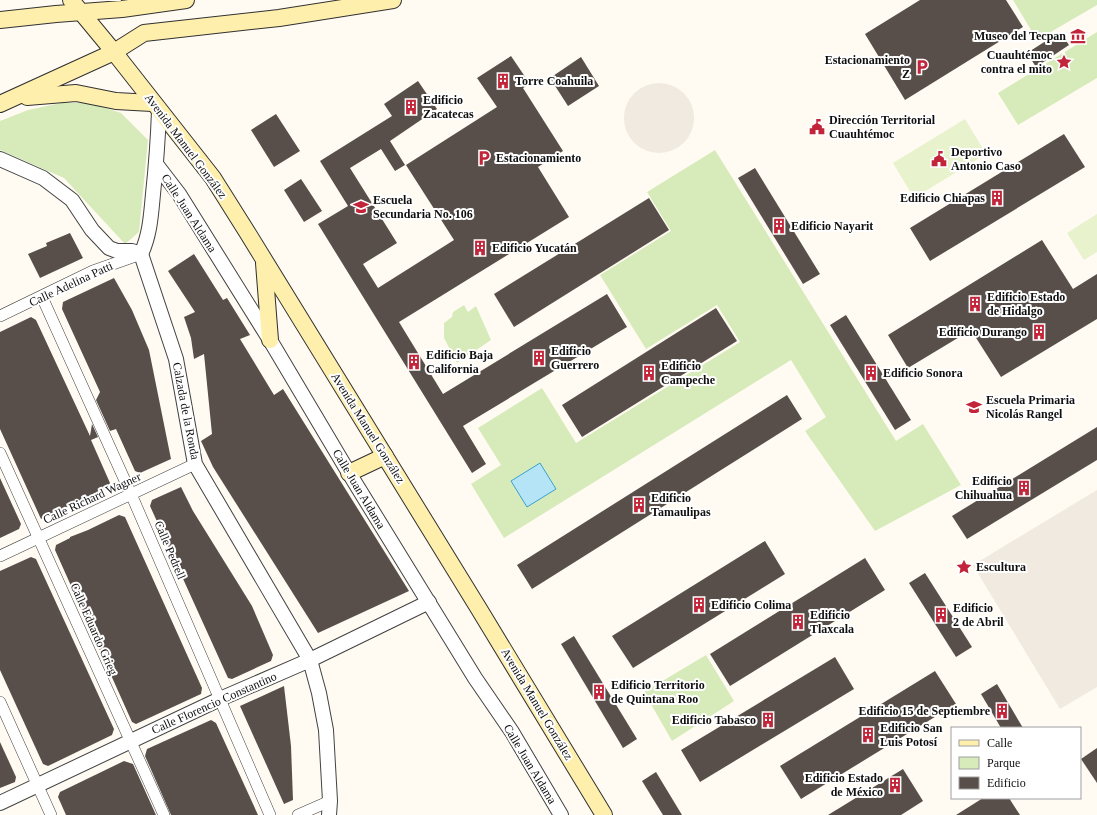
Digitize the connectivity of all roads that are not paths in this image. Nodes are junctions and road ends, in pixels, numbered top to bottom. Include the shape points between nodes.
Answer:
1 (71, 0) edge
2 (186, 0) edge
3 (393, 0) edge
4 (81, 12) junction
5 (0, 20) edge
6 (114, 52) junction
7 (6, 101) edge
8 (156, 107) junction
9 (0, 158) edge
10 (156, 164) junction
11 (141, 254) junction
12 (264, 259) junction
13 (42, 296) junction
14 (0, 316) edge
15 (270, 340) junction
16 (0, 453) edge
17 (385, 456) junction
18 (195, 464) junction
19 (349, 473) junction
20 (131, 494) junction
21 (39, 537) junction
22 (0, 556) edge
23 (428, 602) junction
24 (310, 660) junction
25 (220, 698) junction
26 (0, 702) edge
27 (130, 741) junction
28 (37, 786) junction
29 (330, 801) junction
30 (0, 803) edge
31 (51, 815) edge
32 (164, 815) edge
33 (270, 815) edge
34 (298, 815) edge
35 (329, 815) edge
36 (561, 815) edge
37 (604, 815) edge

1 - 4 main road, Avenida Manuel González
2 - 4 main road
3 - 6 main road via 279,18 144,33
4 - 5 main road
4 - 6 main road, Avenida Manuel González
6 - 7 main road
6 - 8 main road, Avenida Manuel González
7 - 8 main road via 76,93
8 - 10 street
8 - 12 main road, Avenida Manuel González via 213,178
9 - 11 street via 43,178 72,200 92,230 109,248
10 - 11 street via 149,235
10 - 15 street, Calle Juan Aldama via 179,194
11 - 13 street, Calle Adelina Patti via 93,271
11 - 18 street, Calzada de la Ronda via 176,359
12 - 15 main road
12 - 17 main road, Avenida Manuel González
13 - 14 street, Calle Adelina Patti
13 - 20 street, Calle Pedrell
15 - 19 street, Calle Juan Aldama
16 - 21 street, Calle Eduardo Grieg
17 - 19 main road
17 - 37 main road, Avenida Manuel González
18 - 20 street, Calle Richard Wagner
18 - 24 street, Calzada de la Ronda
19 - 23 street, Calle Juan Aldama
20 - 21 street, Calle Richard Wagner
20 - 25 street, Calle Pedrell
21 - 22 street, Calle Richard Wagner
21 - 27 street, Calle Eduardo Grieg
23 - 24 street, Calle Florencio Constantino
23 - 36 street, Calle Juan Aldama via 512,732
24 - 25 street, Calle Florencio Constantino
24 - 29 street, Calzada de la Ronda via 326,730
25 - 27 street, Calle Florencio Constantino
25 - 33 street, Calle Pedrell
26 - 28 street
27 - 28 street, Calle Florencio Constantino
27 - 32 street, Calle Eduardo Grieg
28 - 30 street, Calle Florencio Constantino
28 - 31 street
29 - 34 street
29 - 35 street, Calzada de la Ronda

